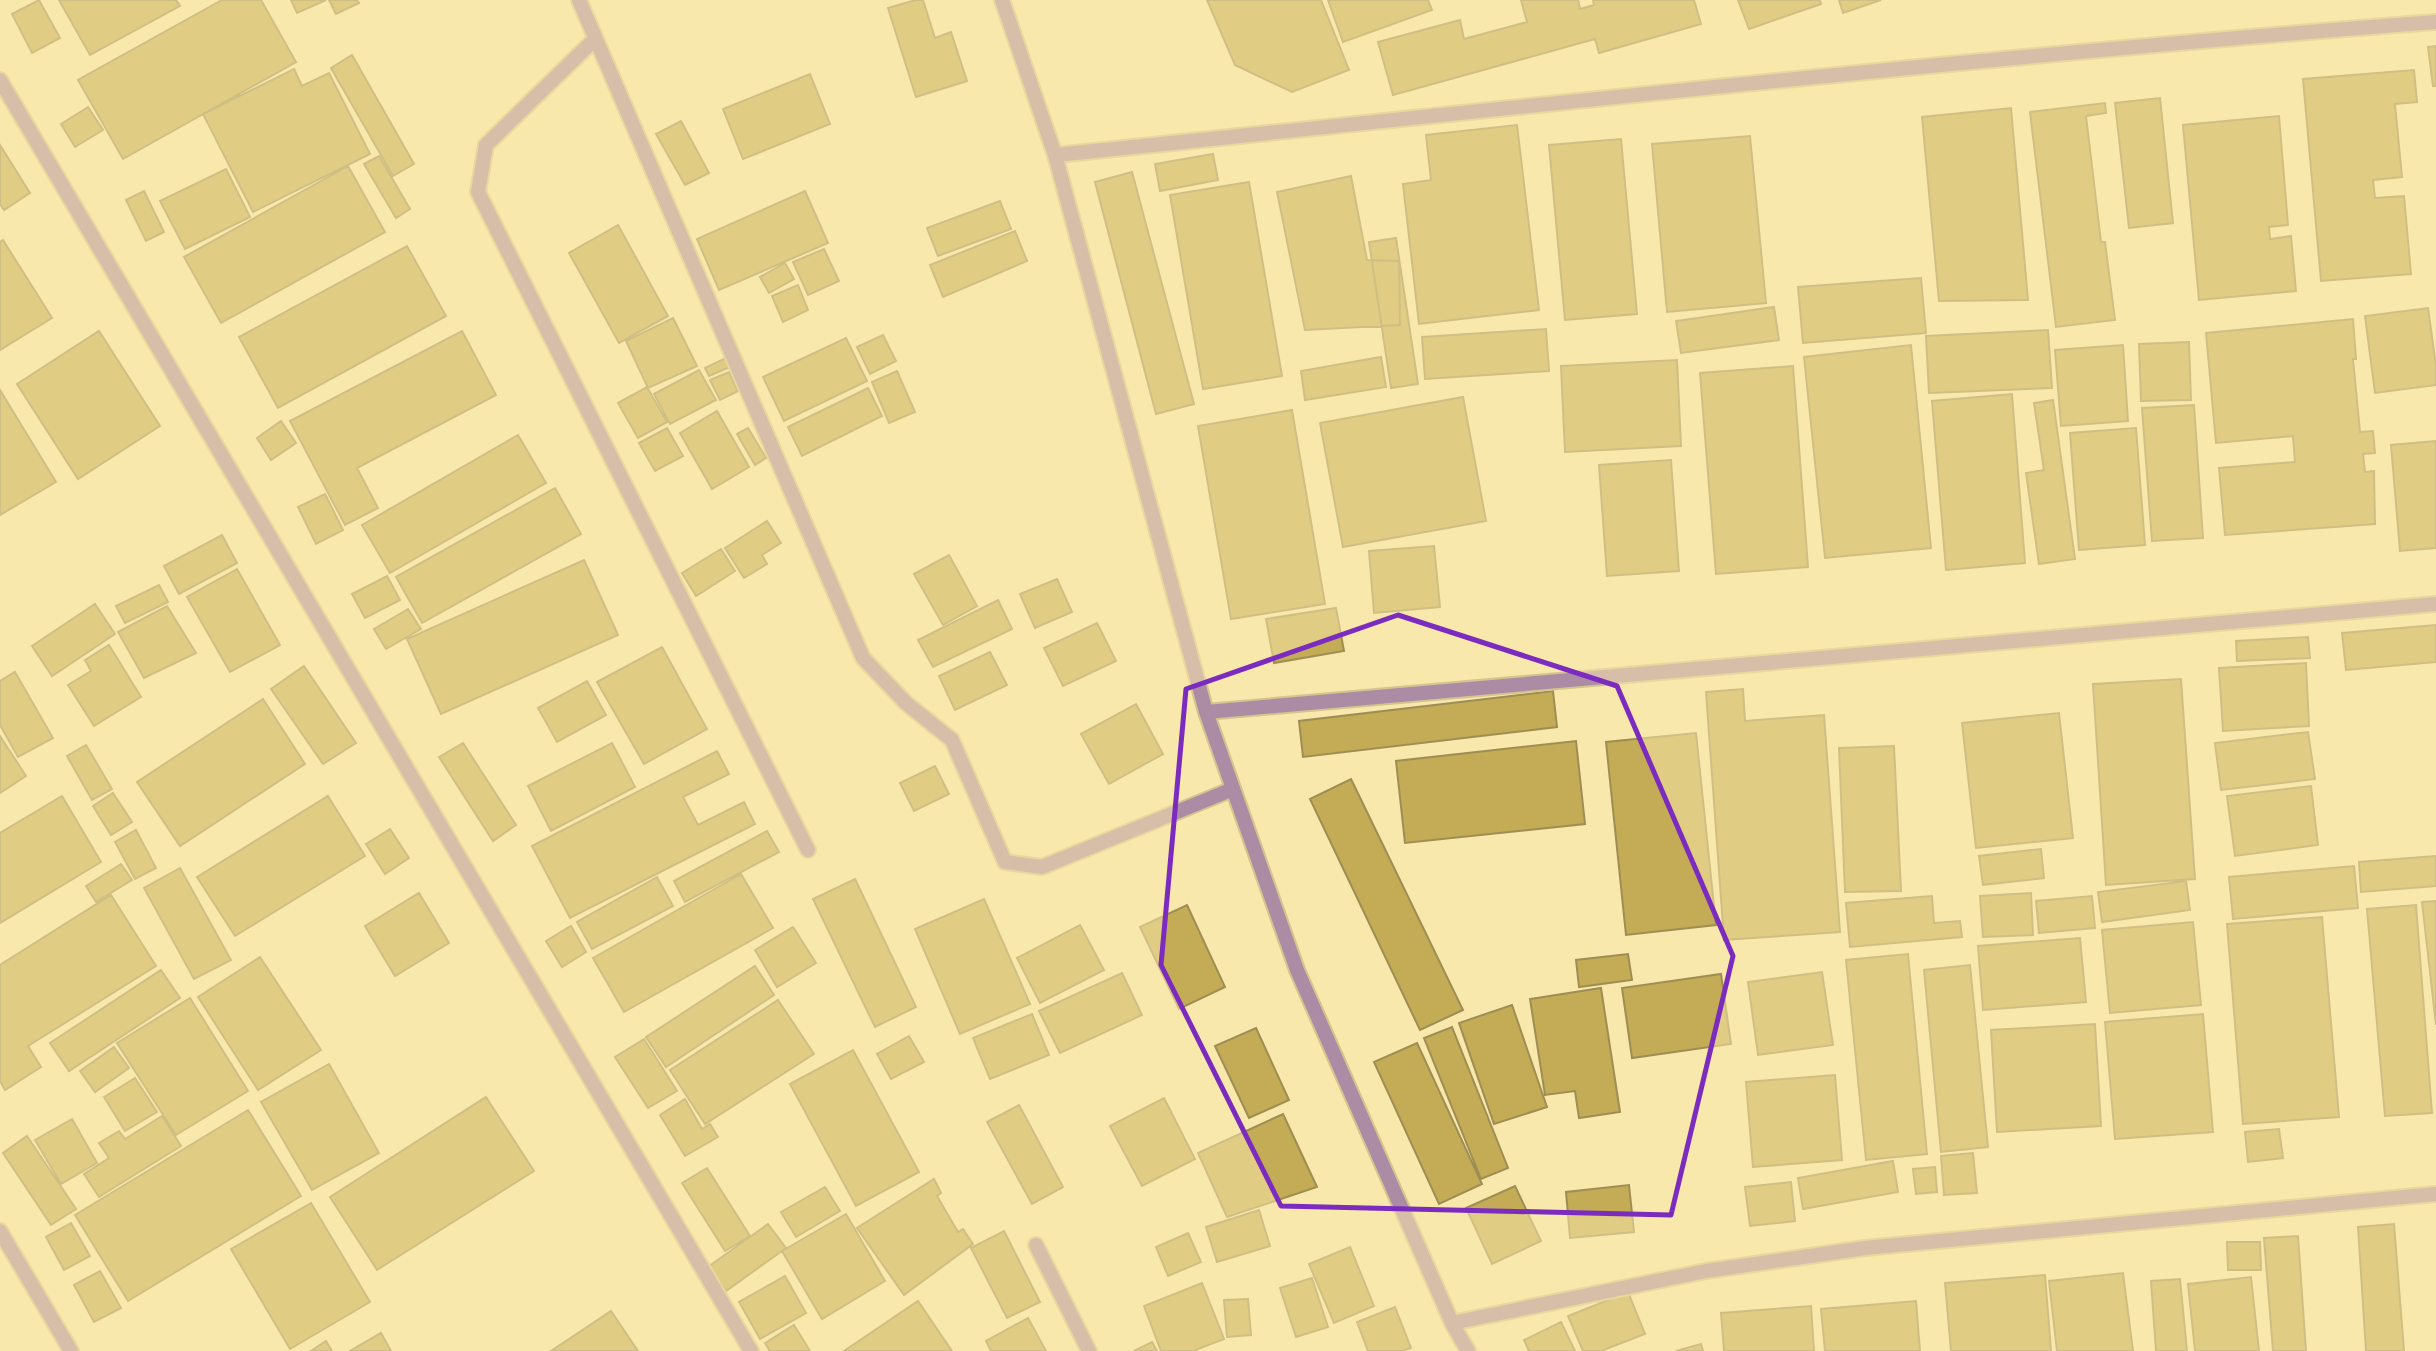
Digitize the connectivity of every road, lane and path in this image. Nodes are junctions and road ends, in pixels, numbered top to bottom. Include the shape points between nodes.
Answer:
1 (579, 0) edge
2 (1002, 0) edge
3 (2436, 22) edge
4 (595, 39) junction
5 (0, 80) edge
6 (1055, 155) junction
7 (2436, 604) edge
8 (1206, 712) junction
9 (1233, 789) junction
10 (808, 850) dead end
11 (2436, 1194) edge
12 (0, 1231) edge
13 (1036, 1245) dead end
14 (1452, 1323) junction
15 (71, 1351) edge
16 (751, 1351) edge
17 (1089, 1351) edge
18 (1468, 1351) edge

1 - 4 street
2 - 6 street
3 - 6 street via 1867,72
4 - 9 street via 863,657 906,703 952,740 1004,862 1042,867
4 - 10 street via 486,145 478,192
5 - 16 street
6 - 8 street
7 - 8 street
8 - 9 street
9 - 14 street via 1297,970
11 - 14 street via 1865,1248 1706,1271
12 - 15 street
13 - 17 street
14 - 18 street

